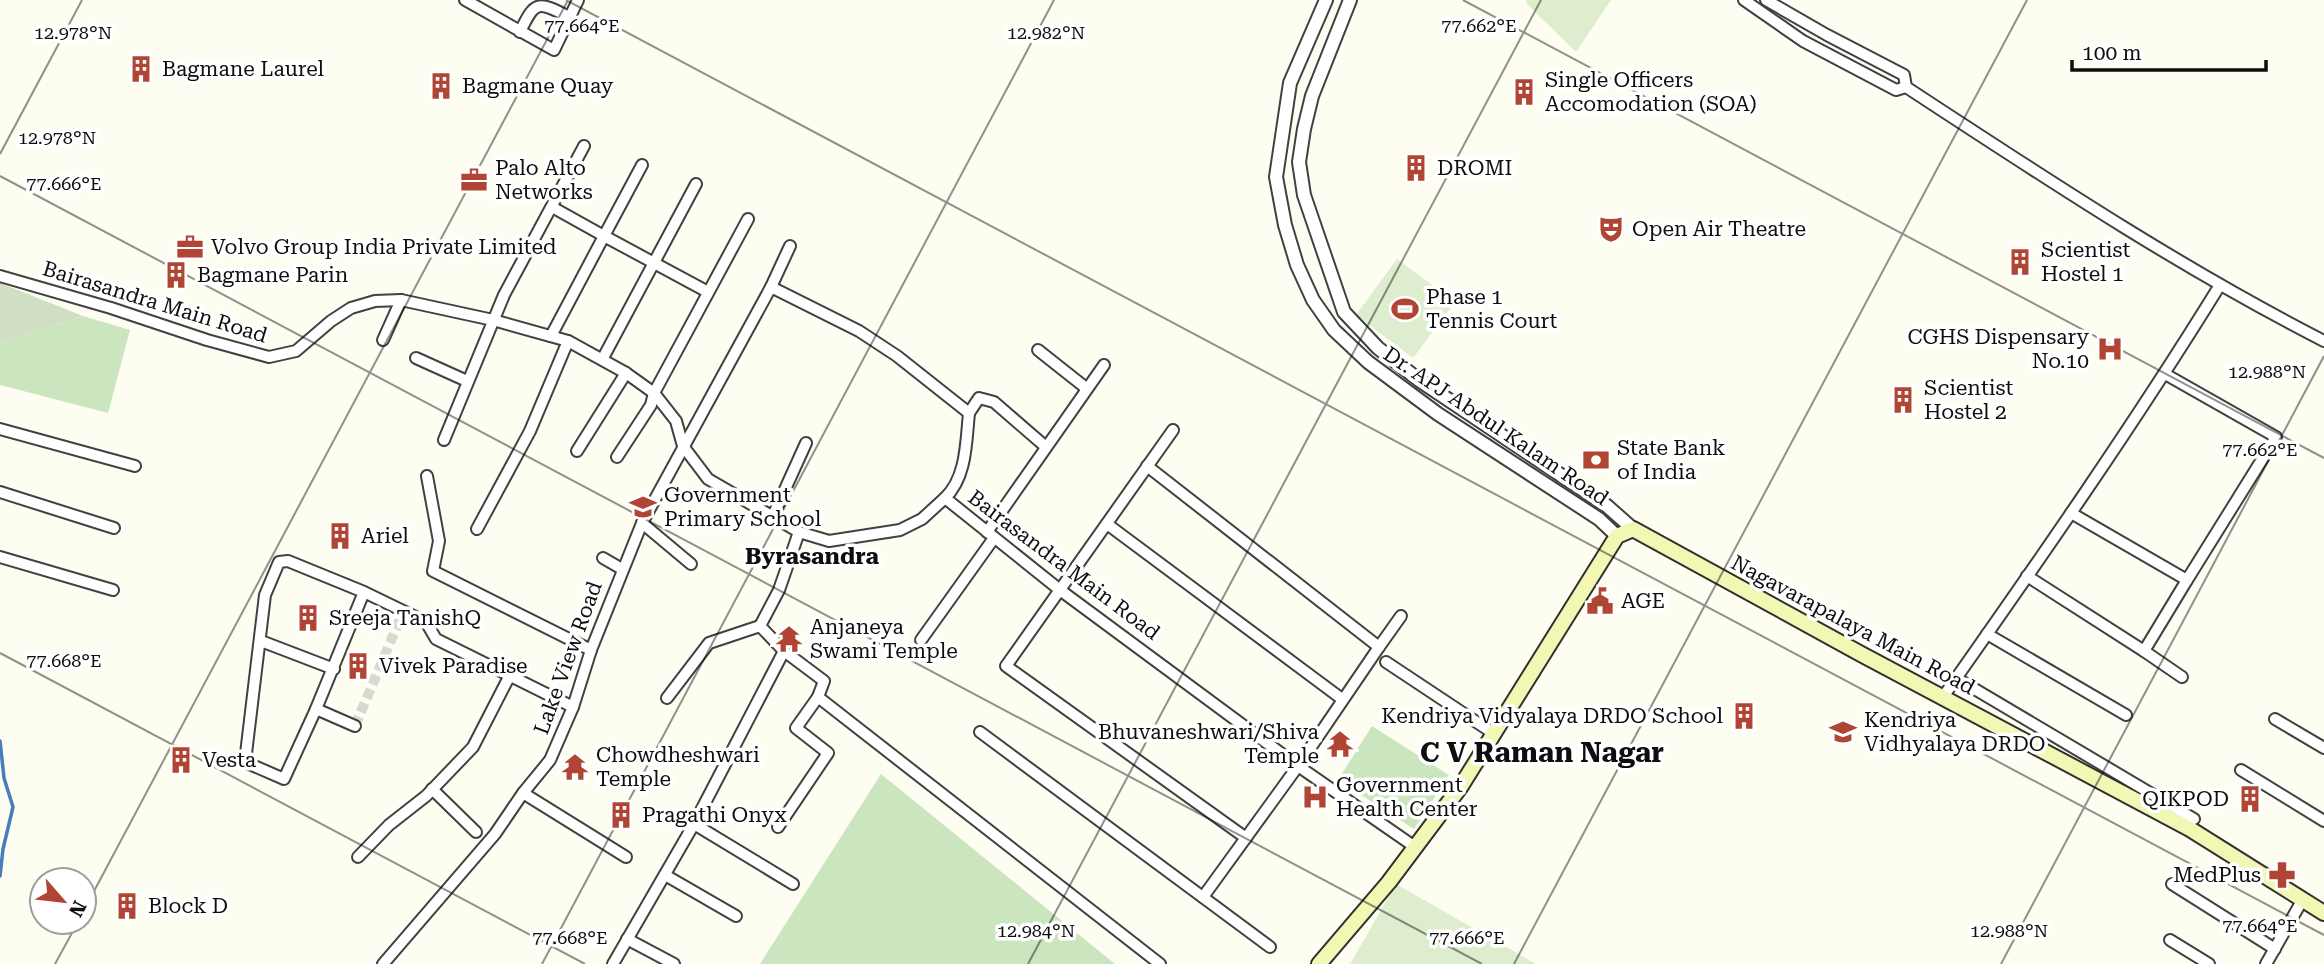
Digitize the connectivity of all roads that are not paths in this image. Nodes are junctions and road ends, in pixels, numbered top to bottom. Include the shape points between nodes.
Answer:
1 (465, 0) edge
2 (578, 0) edge
3 (1326, 0) edge
4 (1350, 0) edge
5 (1744, 0) edge
6 (1766, 0) edge
7 (543, 1) edge
8 (569, 17) junction
9 (520, 32) junction
10 (1854, 50) junction
11 (1847, 64) junction
12 (1906, 87) junction
13 (584, 146) dead end
14 (642, 165) dead end
15 (696, 184) dead end
16 (552, 208) junction
17 (748, 219) dead end
18 (604, 236) junction
19 (790, 246) dead end
20 (654, 264) junction
21 (0, 275) edge
22 (2220, 285) junction
23 (771, 287) junction
24 (708, 292) junction
25 (401, 300) junction
26 (492, 320) junction
27 (551, 336) junction
28 (383, 340) dead end
29 (568, 341) junction
30 (2324, 341) edge
31 (1038, 350) dead end
32 (416, 358) dead end
33 (603, 359) junction
34 (1104, 365) dead end
35 (626, 373) junction
36 (2165, 374) junction
37 (467, 381) junction
38 (1086, 388) junction
39 (653, 393) junction
40 (1447, 399) junction
41 (969, 413) junction
42 (1438, 414) junction
43 (0, 429) edge
44 (1173, 430) dead end
45 (444, 440) dead end
46 (806, 443) dead end
47 (683, 446) junction
48 (1045, 446) junction
49 (577, 451) dead end
50 (617, 457) dead end
51 (135, 466) dead end
52 (1147, 466) junction
53 (427, 476) dead end
54 (0, 492) edge
55 (945, 498) junction
56 (2071, 513) junction
57 (772, 518) junction
58 (642, 523) junction
59 (1107, 524) junction
60 (114, 528) dead end
61 (477, 529) dead end
62 (1633, 529) junction
63 (799, 533) junction
64 (991, 535) junction
65 (1617, 536) junction
66 (0, 557) edge
67 (603, 558) dead end
68 (691, 564) dead end
69 (622, 569) junction
70 (2027, 576) junction
71 (2188, 580) junction
72 (113, 590) dead end
73 (1060, 590) junction
74 (378, 599) junction
75 (380, 615) dead end
76 (1401, 616) dead end
77 (760, 626) junction
78 (1987, 634) junction
79 (261, 640) junction
80 (921, 640) dead end
81 (1379, 647) junction
82 (591, 650) junction
83 (784, 651) junction
84 (2144, 651) junction
85 (1387, 662) dead end
86 (334, 669) junction
87 (509, 677) junction
88 (2182, 677) dead end
89 (1956, 678) junction
90 (818, 696) junction
91 (1942, 697) junction
92 (667, 698) dead end
93 (1342, 699) junction
94 (573, 707) junction
95 (316, 709) junction
96 (2126, 715) dead end
97 (2275, 719) dead end
98 (355, 726) dead end
99 (980, 732) dead end
100 (1493, 733) junction
101 (2324, 748) edge
102 (1297, 766) junction
103 (2241, 769) dead end
104 (432, 789) junction
105 (523, 793) junction
106 (2194, 819) dead end
107 (2324, 821) edge
108 (694, 824) junction
109 (778, 827) dead end
110 (475, 832) dead end
111 (1246, 838) junction
112 (1415, 847) junction
113 (358, 857) dead end
114 (626, 857) dead end
115 (665, 876) junction
116 (793, 884) dead end
117 (2172, 884) dead end
118 (1203, 897) junction
119 (2303, 900) junction
120 (2324, 913) edge
121 (736, 916) dead end
122 (627, 939) junction
123 (2170, 940) dead end
124 (1270, 947) dead end
125 (2274, 950) junction
126 (383, 964) edge
127 (612, 964) edge
128 (674, 964) edge
129 (1160, 964) edge
130 (1319, 964) edge
131 (2209, 964) edge
132 (2266, 964) edge

1 - 9 street
2 - 8 street
3 - 42 street, Dr. APJ Abdul Kalam Road via 1290,83 1276,177 1285,225 1313,300 1334,330 1368,362
4 - 40 street via 1312,96 1304,129 1299,162 1304,195 1344,312 1377,348
5 - 11 street via 1803,41
6 - 10 street
7 - 8 street
7 - 9 street via 528,12
8 - 9 street via 554,50
10 - 11 street
10 - 12 street via 1904,75
11 - 12 street via 1896,90
12 - 22 street
13 - 16 street
14 - 18 street
15 - 20 street
16 - 18 street
16 - 26 street
17 - 24 street
18 - 20 street
18 - 27 street
19 - 23 street, Lake View Road
20 - 24 street
20 - 33 street
21 - 25 street, Bairasandra Main Road via 270,357 296,351 351,307
22 - 30 street
22 - 36 street
23 - 41 street via 859,331
23 - 47 street, Lake View Road
24 - 39 street
25 - 26 street, Bairasandra Main Road
25 - 28 street
26 - 27 street, Bairasandra Main Road
26 - 37 street
27 - 29 street, Bairasandra Main Road
29 - 33 street, Bairasandra Main Road
29 - 61 street via 530,431
31 - 38 street
32 - 37 street
33 - 35 street, Bairasandra Main Road
34 - 38 street
35 - 39 street, Bairasandra Main Road
35 - 49 street
36 - 56 street
36 - 71 street via 2276,437
37 - 45 street
38 - 48 street
39 - 47 street, Bairasandra Main Road via 676,421
39 - 50 street via 651,405
40 - 42 street
40 - 62 street via 1619,514
41 - 48 street via 979,398 994,402
41 - 55 street via 963,466
42 - 65 street, Dr. APJ Abdul Kalam Road via 1599,519
43 - 51 street
44 - 52 street
46 - 57 street
47 - 57 street, Bairasandra Main Road via 708,479
47 - 58 street, Lake View Road
48 - 64 street
52 - 59 street
52 - 81 street
53 - 82 street via 439,541 433,571
54 - 60 street
55 - 63 street, Bairasandra Main Road via 922,519 900,530 829,541
55 - 64 street, Bairasandra Main Road
56 - 70 street
56 - 71 street
57 - 63 street, Bairasandra Main Road
58 - 68 street
58 - 69 street, Lake View Road
59 - 73 street
59 - 93 street
62 - 65 main road
62 - 91 main road, Nagavarapalaya Main Road
63 - 77 street via 779,590
64 - 73 street, Bairasandra Main Road
64 - 80 street
65 - 100 main road
66 - 72 street
67 - 69 street
69 - 82 street, Lake View Road
70 - 78 street
70 - 84 street
71 - 84 street
73 - 102 street, Bairasandra Main Road
73 - 111 street via 1006,666
74 - 75 street
74 - 79 street via 288,561 279,562 265,595
74 - 86 street
74 - 87 street via 426,622 436,639
76 - 81 street
77 - 83 street
77 - 92 street via 709,643
78 - 89 street
78 - 96 street
79 - 86 street
79 - 95 street via 245,762 284,779
81 - 93 street
82 - 94 street, Lake View Road
83 - 90 street via 824,681
83 - 108 street
84 - 88 street
85 - 100 street
86 - 95 street
87 - 94 street
87 - 104 street via 473,747
89 - 91 street
89 - 106 street
90 - 109 street via 796,728 828,753
90 - 129 street
91 - 119 main road, Nagavarapalaya Main Road via 2197,833
93 - 102 street
94 - 105 street, Lake View Road via 550,760
95 - 98 street
97 - 101 street
99 - 118 street
100 - 112 main road via 1461,786
102 - 111 street
102 - 112 street, Bairasandra Main Road
103 - 107 street
104 - 110 street
104 - 113 street
105 - 114 street
105 - 126 street, Lake View Road via 495,834
108 - 115 street
108 - 116 street
111 - 118 street
112 - 130 main road
115 - 121 street
115 - 122 street
117 - 125 street
118 - 124 street
119 - 120 main road, Nagavarapalaya Main Road
119 - 125 street
122 - 127 street
122 - 128 street
123 - 131 street
125 - 132 street

